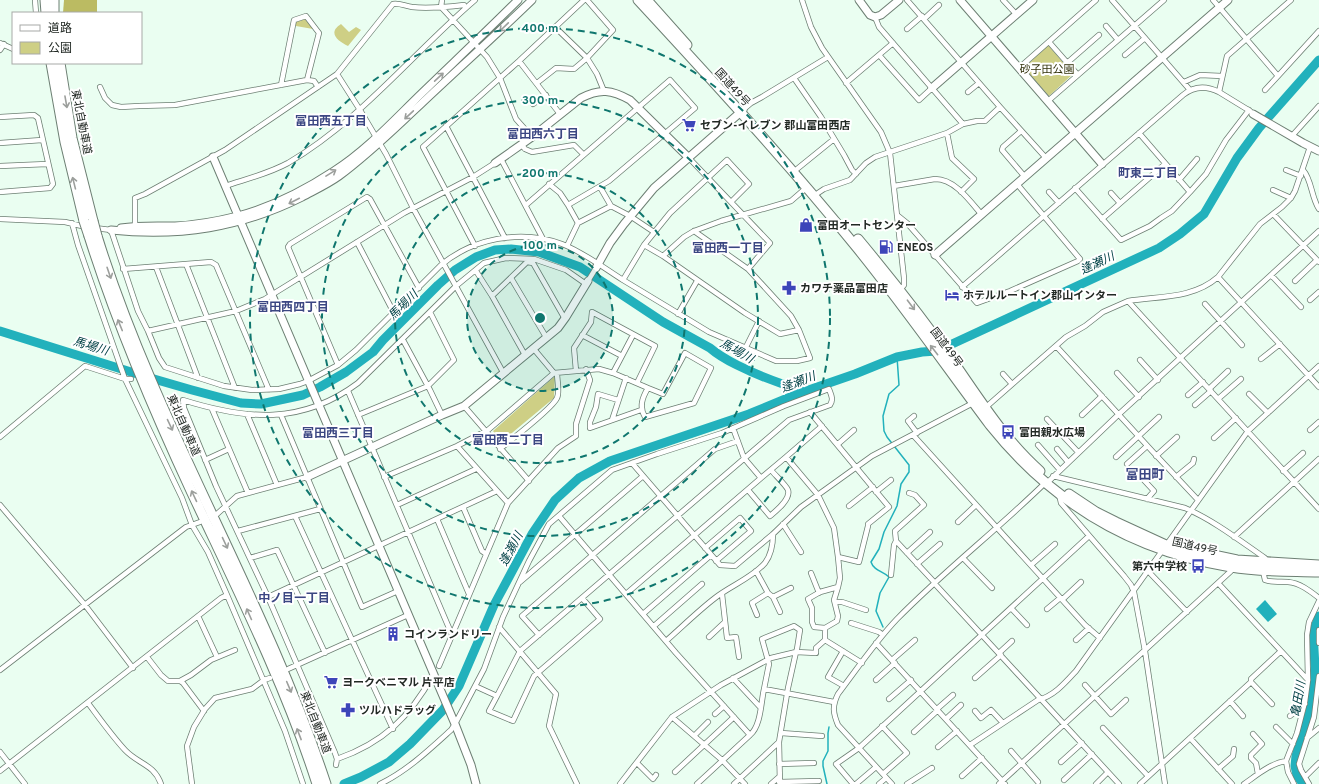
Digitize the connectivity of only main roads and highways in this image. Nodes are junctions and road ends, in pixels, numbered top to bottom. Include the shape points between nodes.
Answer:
1 (45, 0) edge
2 (54, 0) edge
3 (638, 0) edge
4 (647, 0) edge
5 (46, 12) edge
6 (54, 12) edge
7 (51, 64) edge
8 (60, 64) edge
9 (742, 111) junction
10 (88, 221) junction
11 (93, 236) junction
12 (897, 293) junction
13 (952, 367) junction
14 (1050, 480) junction
15 (1164, 548) junction
16 (1265, 566) junction
17 (1319, 566) edge
18 (1319, 572) edge
19 (317, 769) junction
20 (317, 784) edge
21 (326, 784) edge

1 - 5 highway
2 - 6 highway
3 - 9 highway, 国道49号
4 - 9 highway, 国道49号
10 -> 7 highway, 東北自動車道 via 65,142
8 -> 10 highway, 東北自動車道
9 - 12 highway, 国道49号
9 - 12 highway, 国道49号 via 818,193
10 - 11 highway, 東北自動車道, bridge
11 -> 19 highway, 東北自動車道 via 154,389 275,653
19 -> 11 highway, 東北自動車道 via 144,386 112,307
12 - 13 highway, 国道49号
13 - 14 highway, 国道49号 via 1014,444
13 - 14 highway, 国道49号 via 973,403 1007,447 1028,468
14 - 15 highway, 国道49号 via 1096,512
14 - 15 highway, 国道49号 via 1059,494 1090,516 1133,539
15 - 16 highway, 国道49号
15 - 16 highway, 国道49号 via 1232,567
16 - 17 highway, 国道49号
16 - 18 highway, 国道49号
19 - 20 highway, 東北自動車道
19 - 21 highway, 東北自動車道

